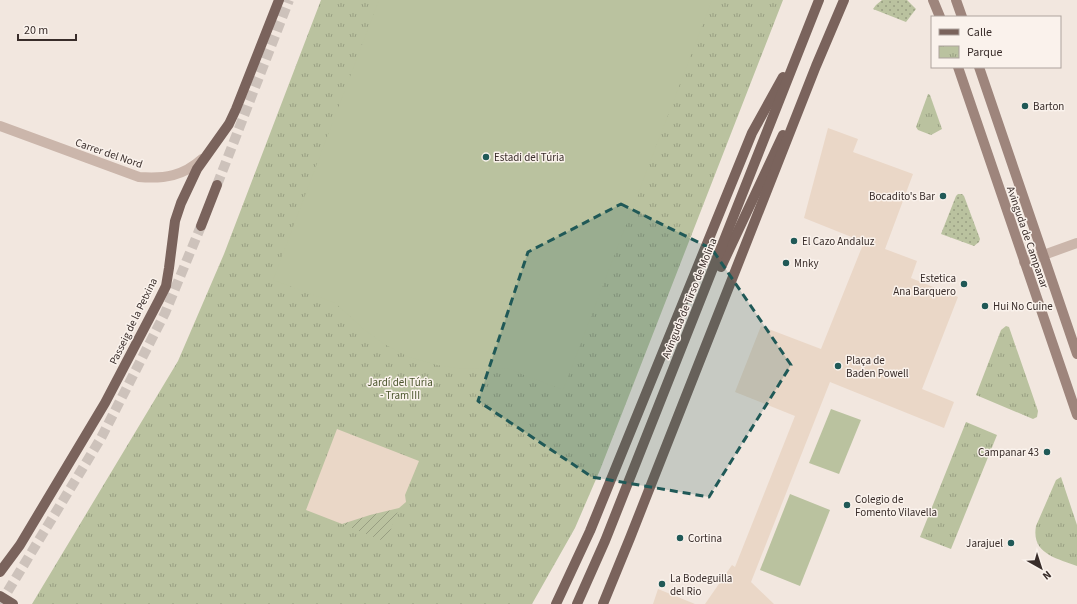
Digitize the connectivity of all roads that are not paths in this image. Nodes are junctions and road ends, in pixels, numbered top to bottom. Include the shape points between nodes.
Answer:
1 (278, 0) edge
2 (819, 0) edge
3 (844, 0) edge
4 (933, 0) edge
5 (956, 0) edge
6 (940, 16) edge
7 (962, 16) edge
8 (801, 45) junction
9 (816, 66) junction
10 (958, 68) edge
11 (979, 68) edge
12 (0, 126) edge
13 (208, 153) junction
14 (216, 185) tunnel mouth
15 (200, 226) tunnel mouth
16 (1077, 243) edge
17 (1044, 255) junction
18 (1024, 262) junction
19 (681, 350) junction
20 (1077, 354) edge
21 (1077, 415) edge
22 (0, 572) edge
23 (0, 596) edge
24 (13, 604) edge
25 (556, 604) edge
26 (577, 604) edge
27 (603, 604) edge

1 - 13 main road, Passeig de la Petxina via 236,109 229,124
2 - 8 main road, Avinguda de Tirso de Molina
3 - 9 main road
4 - 6 main road
5 - 7 main road
8 - 19 main road, Avinguda de Tirso de Molina
8 - 25 main road via 752,133 590,531
9 - 19 main road
9 - 27 main road
10 - 18 main road, Avinguda de Campanar
11 - 17 main road, Avinguda de Campanar
12 - 13 street, Carrer del Nord via 139,177 155,178 184,172 193,168
13 - 22 main road, Passeig de la Petxina via 181,202 175,221 167,280 159,300 105,403 20,545
14 - 15 main road
16 - 17 street
17 - 18 street
17 - 20 main road, Avinguda de Campanar
18 - 21 main road, Avinguda de Campanar
19 - 26 main road, Avinguda de Tirso de Molina
23 - 24 main road

